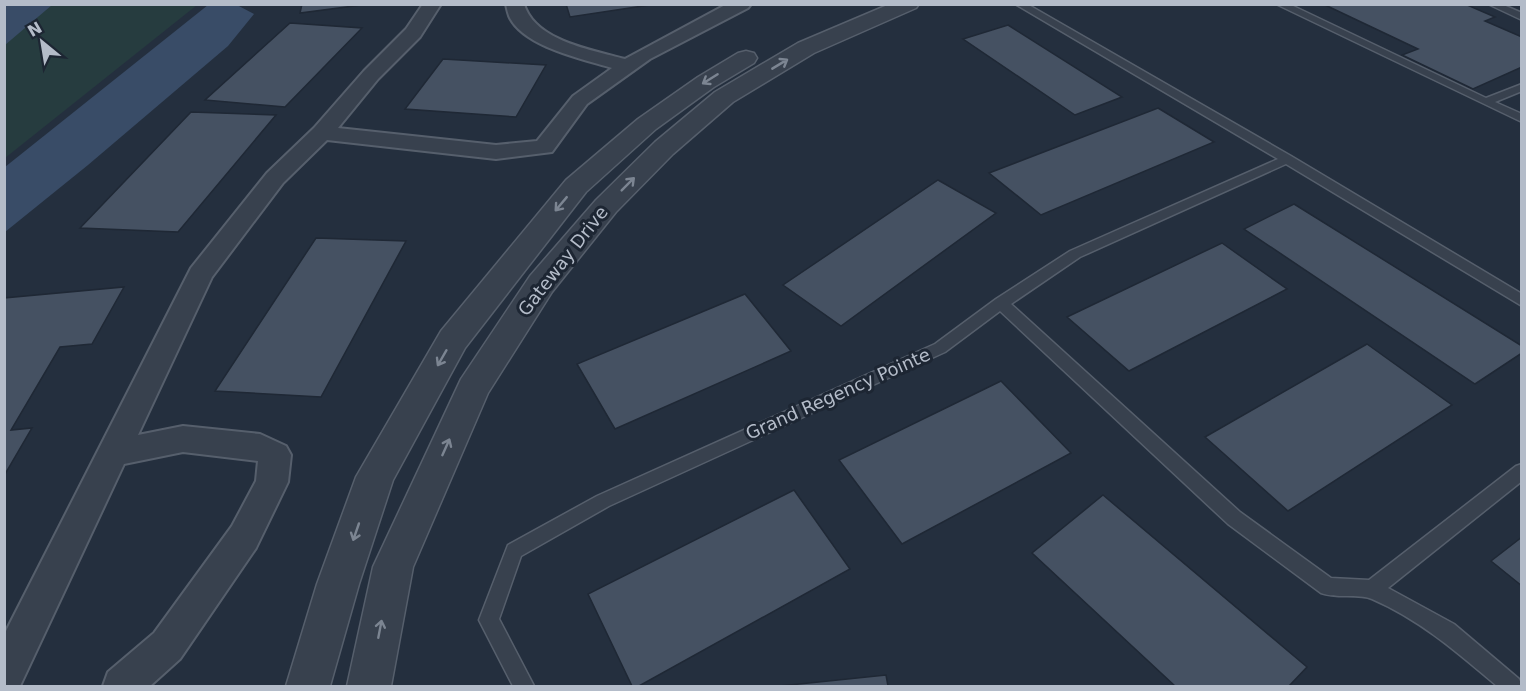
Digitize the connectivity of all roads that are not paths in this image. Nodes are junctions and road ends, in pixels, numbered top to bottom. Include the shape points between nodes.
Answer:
1 (432, 4) edge
2 (515, 4) edge
3 (742, 4) edge
4 (855, 4) edge
5 (909, 4) edge
6 (1019, 4) edge
7 (1280, 4) edge
8 (1492, 4) edge
9 (1521, 16) edge
10 (627, 66) junction
11 (1521, 87) edge
12 (1486, 102) junction
13 (1521, 119) edge
14 (322, 133) junction
15 (1287, 159) junction
16 (1521, 300) edge
17 (1001, 303) junction
18 (113, 453) junction
19 (1521, 471) edge
20 (1372, 590) junction
21 (4, 677) edge
22 (122, 687) edge
23 (308, 687) edge
24 (369, 687) edge
25 (524, 687) edge
26 (1512, 687) edge

1 - 14 street via 412,33
2 - 10 street via 520,19 538,35
3 - 10 street
4 -> 23 street, Gateway Drive via 783,36 706,82 647,124 576,186 527,245 453,340 375,477
24 -> 5 street, Gateway Drive via 393,567 472,388 541,284 615,197 664,148 724,98 806,48
6 - 15 lane
7 - 12 lane
8 - 9 lane
10 - 14 street via 580,100 544,147 496,152
11 - 12 lane
12 - 13 lane
14 - 18 street via 275,178 200,274
15 - 16 lane
15 - 17 lane, Grand Regency Pointe via 1075,254
17 - 20 lane via 1234,518 1328,587
17 - 25 lane, Grand Regency Pointe via 940,348 603,501 514,551 489,620
18 - 21 street
18 - 22 street via 183,439 260,447 275,455 272,482 244,537 166,646
19 - 20 lane
20 - 26 lane via 1447,631

